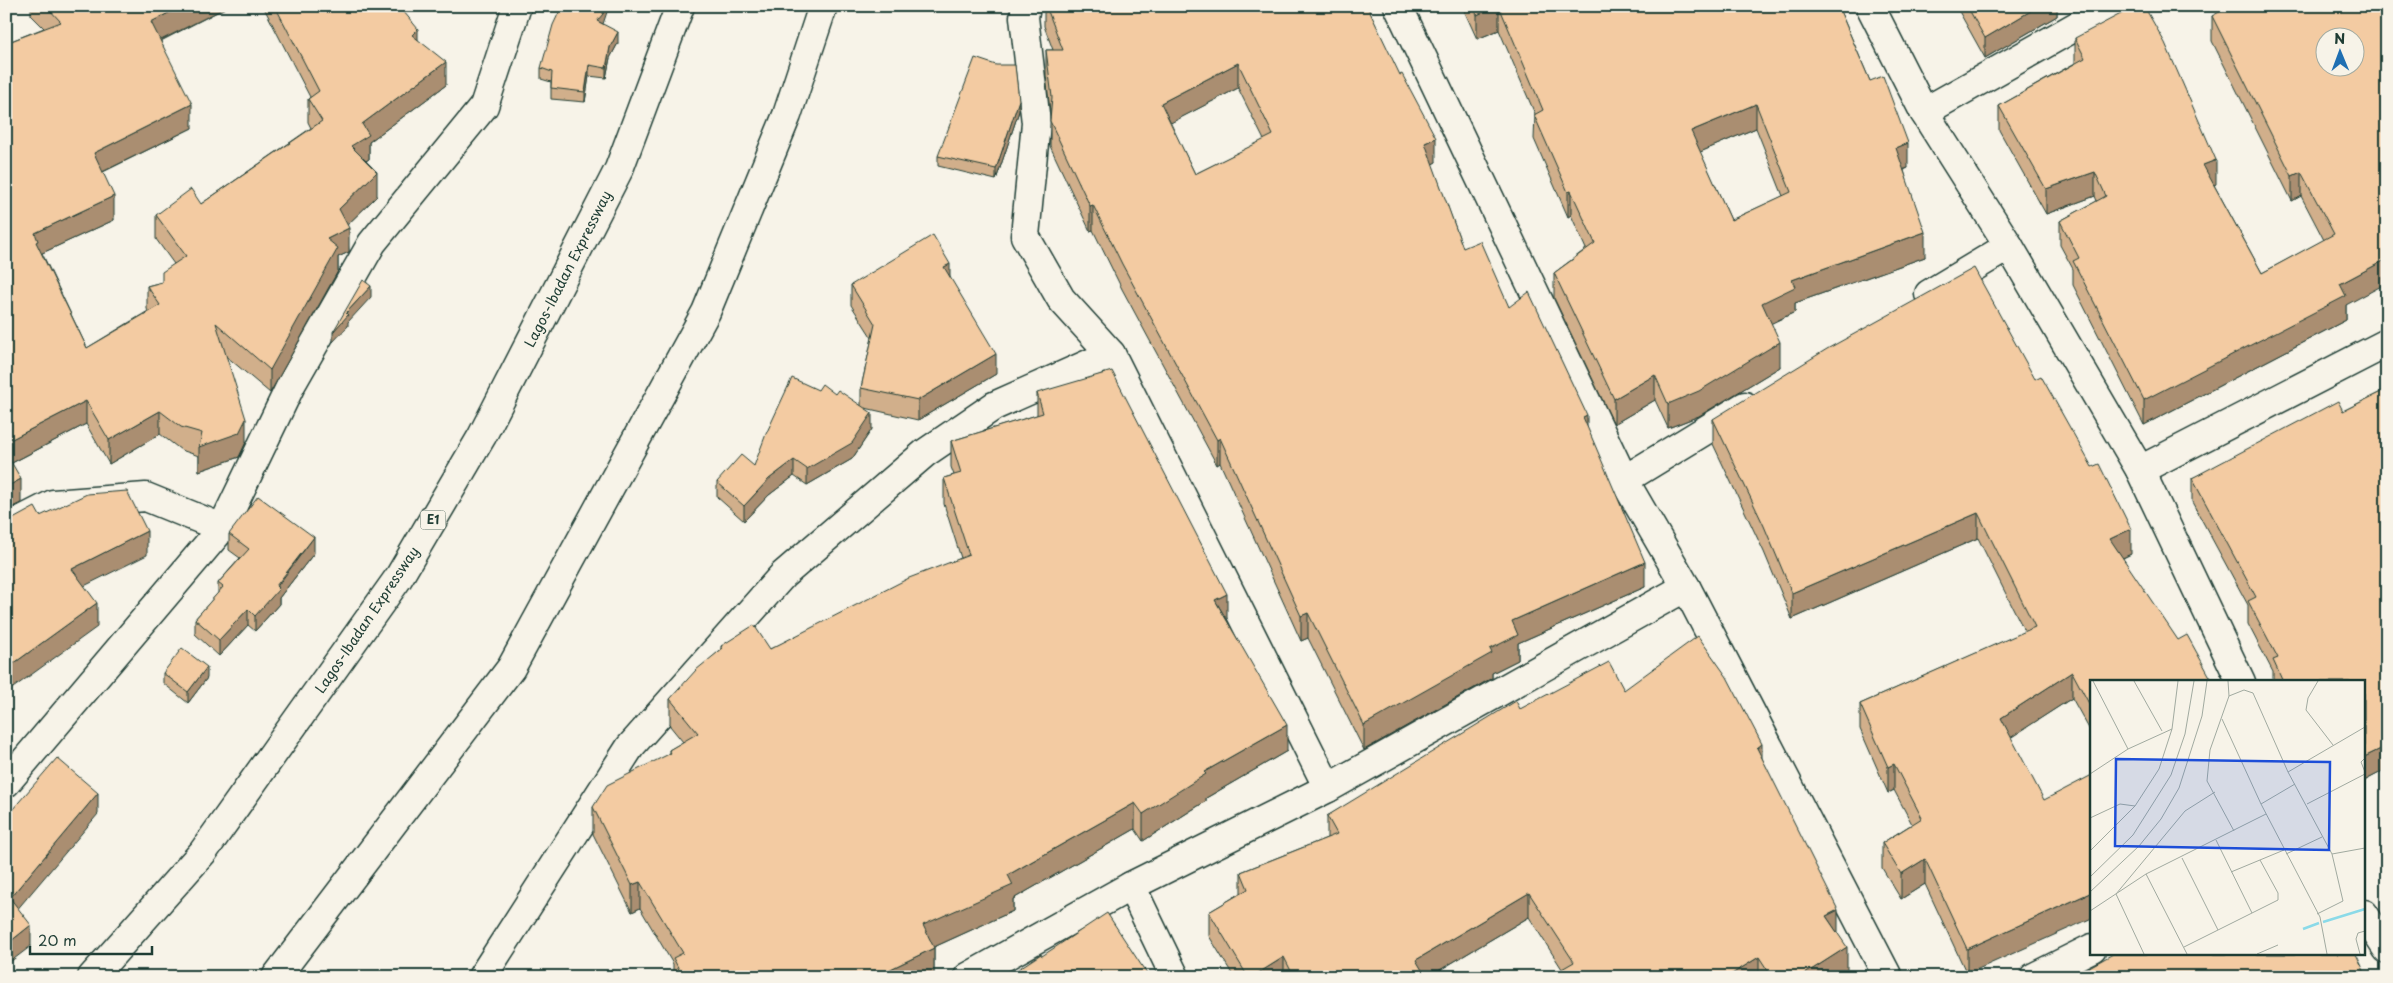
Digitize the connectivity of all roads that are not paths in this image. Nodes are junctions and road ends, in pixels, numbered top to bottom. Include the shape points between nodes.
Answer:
1 (517, 6) edge
2 (680, 6) edge
3 (823, 6) edge
4 (1026, 6) edge
5 (1398, 6) edge
6 (1870, 6) edge
7 (2112, 6) edge
8 (1924, 112) junction
9 (2009, 246) junction
10 (1906, 308) edge
11 (2387, 343) edge
12 (1111, 354) junction
13 (1770, 391) edge
14 (2140, 470) junction
15 (1624, 480) junction
16 (6, 528) edge
17 (222, 528) junction
18 (1686, 587) junction
19 (2240, 680) edge
20 (6, 783) edge
21 (1328, 788) junction
22 (1131, 886) junction
23 (2366, 917) edge
24 (2090, 949) edge
25 (2387, 949) edge
26 (92, 977) edge
27 (276, 977) edge
28 (482, 977) edge
29 (968, 977) edge
30 (1175, 977) edge
31 (1888, 977) edge
32 (2034, 977) edge

1 - 17 main road via 484,106 372,243 292,383
2 - 26 main road, Lagos-Ibadan Expressway / E1 via 619,169 482,436 404,569 203,852
3 - 27 main road via 787,115 706,312 511,668
4 - 12 main road via 1024,17 1036,122 1025,236 1061,299
5 - 15 main road
6 - 8 main road
7 - 8 main road
8 - 9 main road
9 - 10 main road
9 - 14 main road
11 - 14 main road
12 - 21 main road
12 - 28 main road via 994,406 932,448 783,574 630,746
13 - 15 main road
14 - 19 main road
15 - 18 main road
16 - 17 main road via 53,504 146,497
17 - 20 main road
18 - 21 main road
18 - 31 main road
21 - 22 main road
22 - 29 main road
22 - 30 main road
23 - 25 main road
24 - 32 main road

